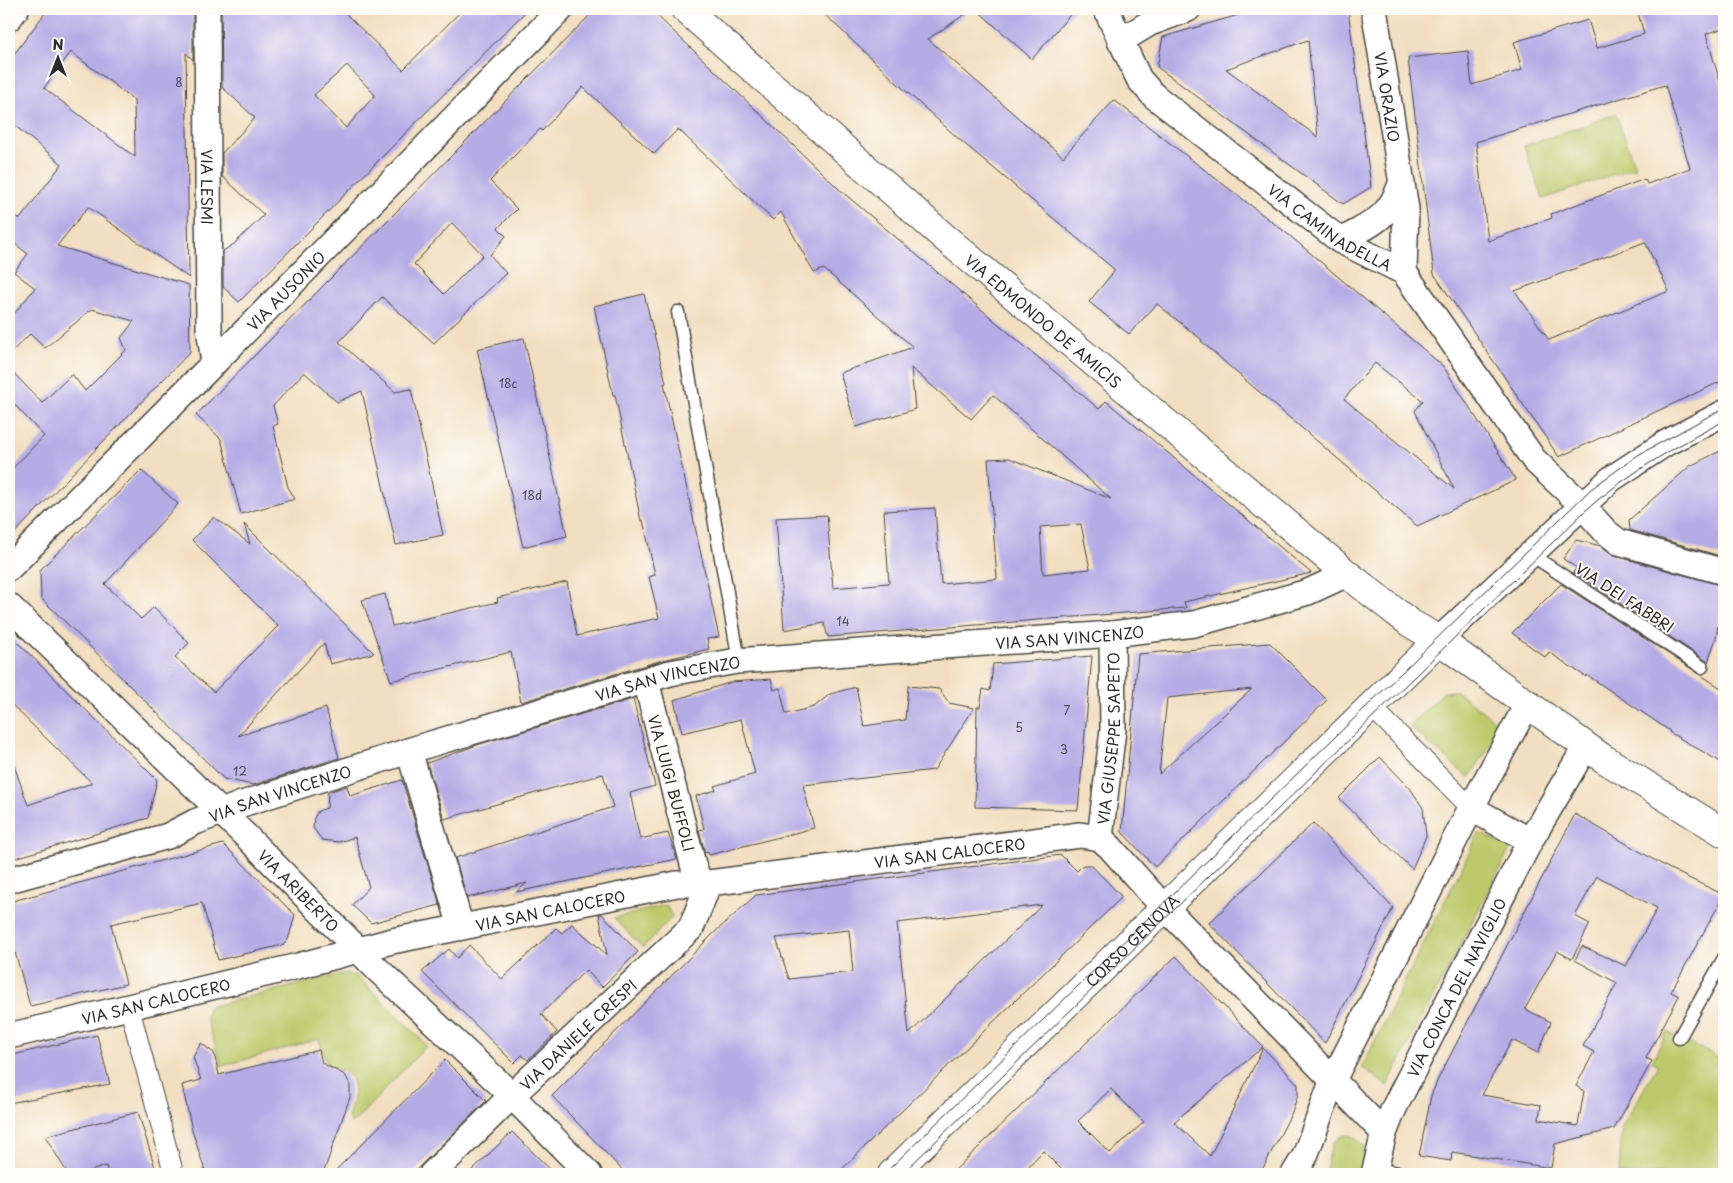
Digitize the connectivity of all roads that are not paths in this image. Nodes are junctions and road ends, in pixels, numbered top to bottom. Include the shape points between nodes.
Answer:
1 (16, 9) edge
2 (207, 9) edge
3 (560, 9) edge
4 (685, 9) edge
5 (1106, 9) edge
6 (1188, 9) edge
7 (1374, 9) edge
8 (9, 18) edge
9 (1120, 41) junction
10 (1400, 184) junction
11 (1341, 241) junction
12 (1404, 272) junction
13 (678, 312) dead end
14 (214, 364) junction
15 (1724, 413) edge
16 (1581, 505) junction
17 (1530, 554) junction
18 (9, 568) edge
19 (1724, 572) edge
20 (1347, 574) junction
21 (9, 606) edge
22 (1112, 634) junction
23 (1439, 640) junction
24 (739, 661) junction
25 (1702, 667) dead end
26 (646, 682) junction
27 (1528, 703) junction
28 (1372, 707) junction
29 (1586, 746) junction
30 (408, 751) junction
31 (1471, 808) junction
32 (220, 812) junction
33 (1724, 833) edge
34 (1100, 838) junction
35 (1530, 841) junction
36 (9, 880) edge
37 (701, 884) junction
38 (1165, 907) junction
39 (461, 926) junction
40 (359, 950) junction
41 (1724, 958) edge
42 (129, 1006) junction
43 (9, 1036) edge
44 (1679, 1038) dead end
45 (1332, 1082) junction
46 (511, 1096) junction
47 (1384, 1133) junction
48 (172, 1167) dead end
49 (1301, 1168) edge
50 (1375, 1172) edge
51 (432, 1174) edge
52 (589, 1174) edge
53 (892, 1174) edge
54 (1404, 1174) edge

1 - 8 street
2 - 14 street, VIA LESMI via 208,326
3 - 14 street, VIA AUSONIO
4 - 20 street, VIA EDMONDO DE AMICIS via 944,237
5 - 9 street, VIA CAMINADELLA
6 - 9 street via 1150,23
7 - 10 street, VIA ORAZIO
9 - 11 street, VIA CAMINADELLA via 1139,79 1154,96
10 - 11 street via 1394,203 1385,214
10 - 12 street, VIA ORAZIO via 1406,209
11 - 12 street, VIA CAMINADELLA
12 - 16 street, VIA CAMINADELLA via 1534,460
13 - 24 lane
14 - 18 street, VIA AUSONIO
15 - 16 street via 1629,466
16 - 17 street
16 - 19 street, VIA CAMINADELLA via 1619,542
17 - 23 street
17 - 25 lane, VIA DEI FABBRI
20 - 22 street, VIA SAN VINCENZO via 1308,592 1194,624
20 - 23 street, VIA EDMONDO DE AMICIS via 1410,623
21 - 32 street, VIA ARIBERTO
22 - 24 street, VIA SAN VINCENZO
22 - 34 street, VIA GIUSEPPE SAPETO via 1113,730
23 - 27 street, VIA EDMONDO DE AMICIS
23 - 28 street, CORSO GENOVA
24 - 26 street, VIA SAN VINCENZO via 670,673
26 - 30 street, VIA SAN VINCENZO
26 - 37 street, VIA LUIGI BUFFOLI
27 - 29 street
27 - 31 street
28 - 31 street
28 - 38 street, CORSO GENOVA
29 - 33 street
29 - 35 street, VIA CONCA DEL NAVIGLIO
30 - 32 street, VIA SAN VINCENZO
30 - 39 street
31 - 35 street
31 - 45 street
32 - 36 street, VIA SAN VINCENZO via 168,836
32 - 40 street, VIA ARIBERTO
34 - 37 street, VIA SAN CALOCERO via 1080,835
34 - 38 street, VIA GIUSEPPE SAPETO
35 - 47 street, VIA CONCA DEL NAVIGLIO
37 - 39 street, VIA SAN CALOCERO via 678,884
37 - 46 street, VIA DANIELE CRESPI via 705,893 691,928
38 - 45 street, VIA GIUSEPPE SAPETO
38 - 53 street, CORSO GENOVA
39 - 40 street, VIA SAN CALOCERO
40 - 42 street, VIA SAN CALOCERO
40 - 46 street, VIA ARIBERTO
41 - 44 lane
42 - 43 street, VIA SAN CALOCERO
42 - 48 street
45 - 47 street
45 - 49 street
46 - 51 street, VIA DANIELE CRESPI
46 - 52 street, VIA ARIBERTO
47 - 50 street, VIA CONCA DEL NAVIGLIO
50 - 54 lane

